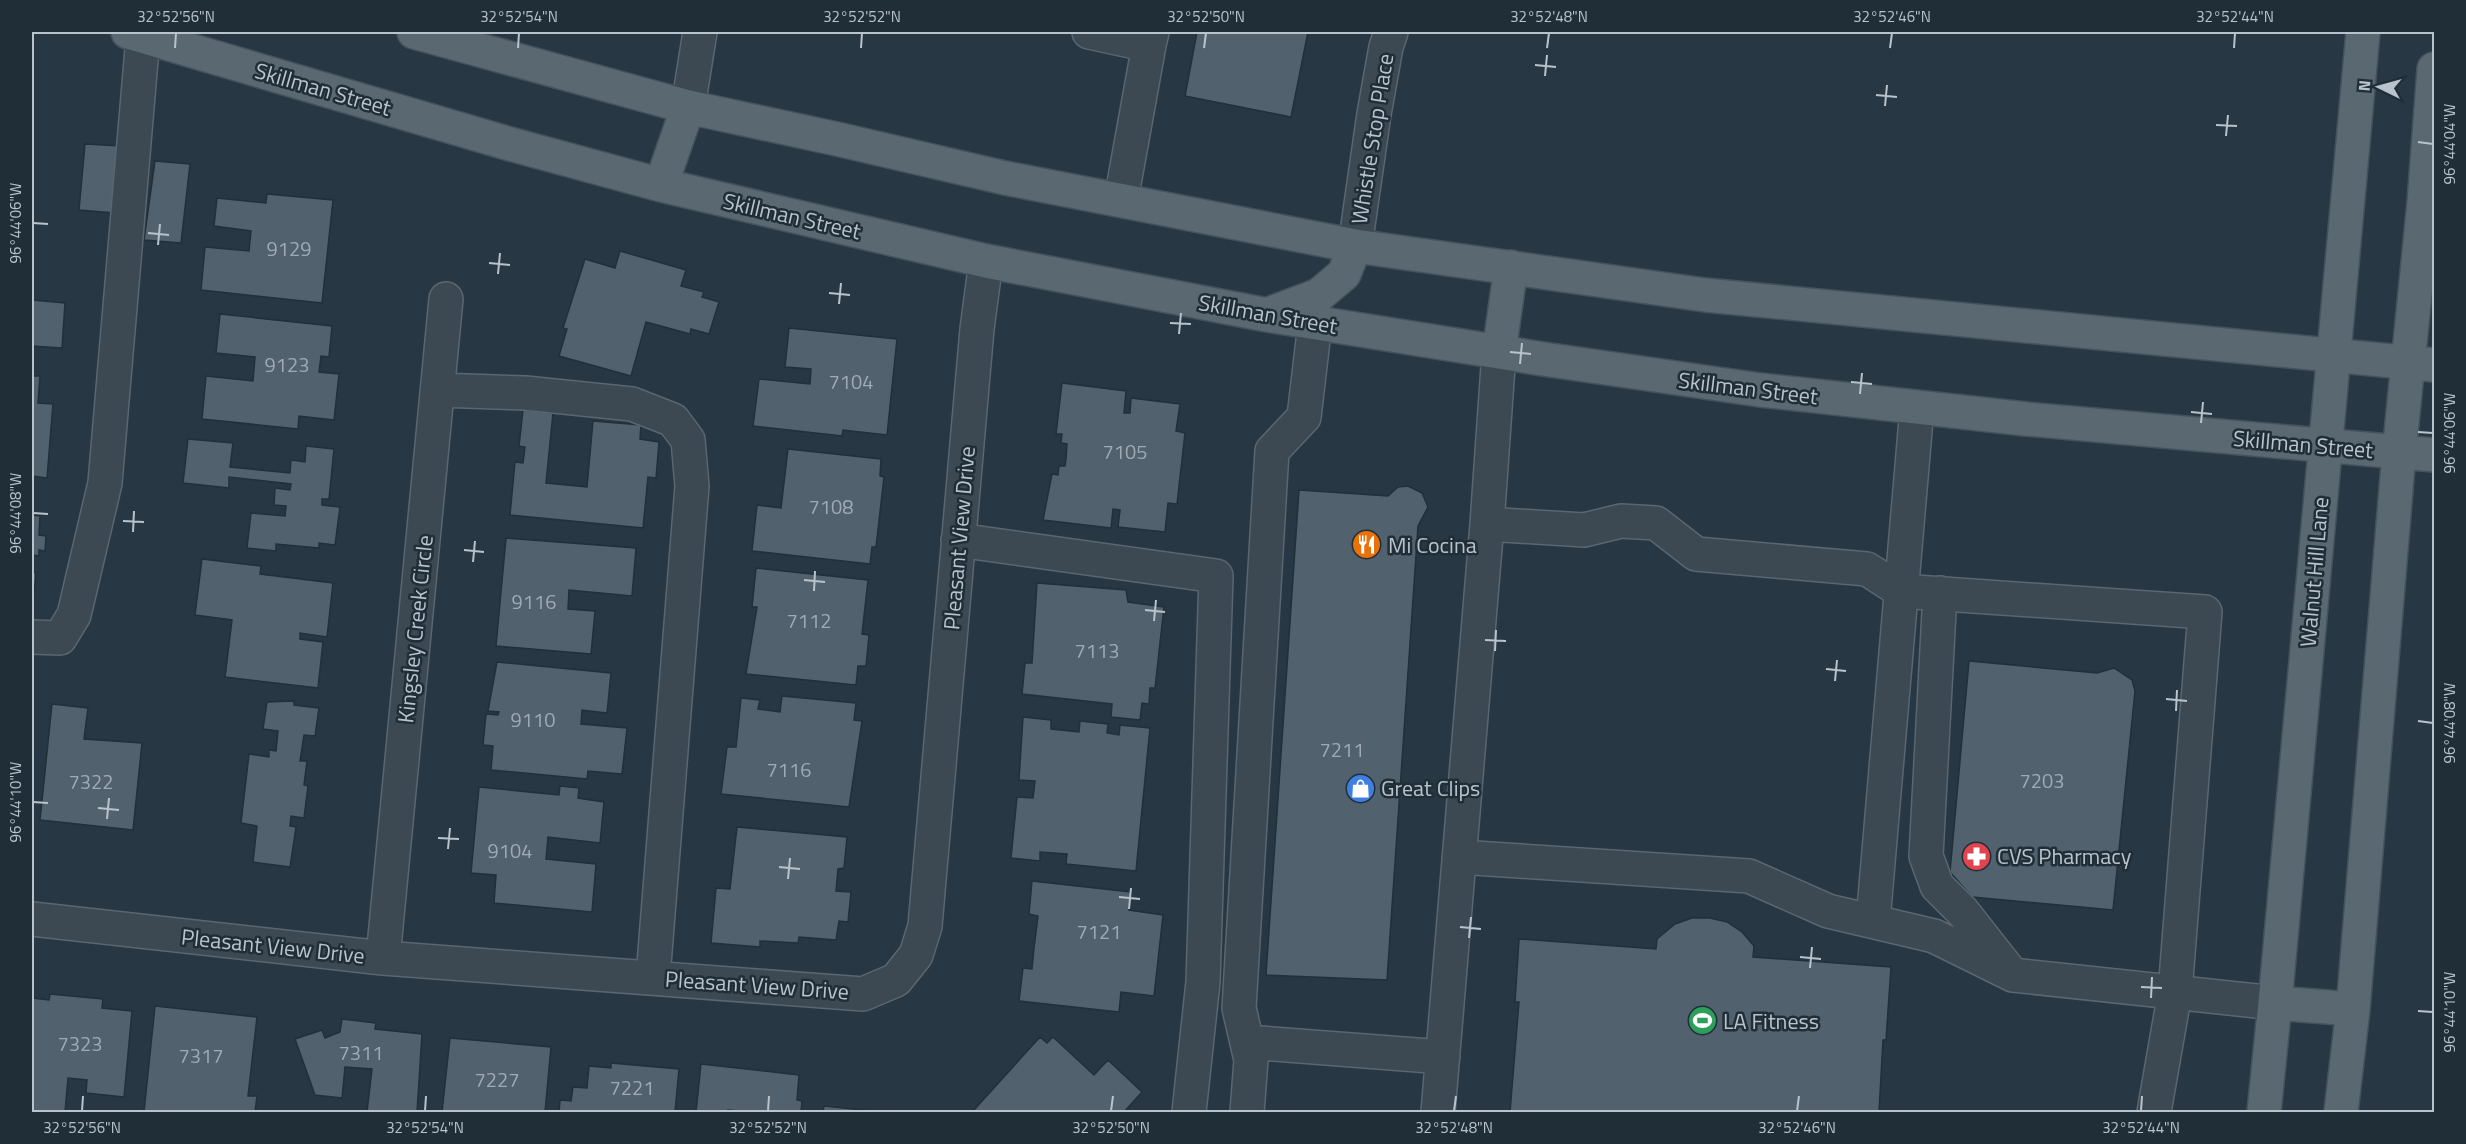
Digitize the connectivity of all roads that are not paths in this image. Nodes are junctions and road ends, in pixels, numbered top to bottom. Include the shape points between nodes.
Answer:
1 (414, 32) edge
2 (700, 32) edge
3 (1089, 32) edge
4 (1391, 32) edge
5 (2363, 32) edge
6 (136, 34) edge
7 (1150, 38) edge
8 (2434, 69) edge
9 (688, 107) junction
10 (662, 185) junction
11 (1121, 200) junction
12 (2424, 203) junction
13 (2434, 234) edge
14 (1355, 246) junction
15 (986, 261) junction
16 (1511, 267) junction
17 (446, 299) dead end
18 (1267, 315) junction
19 (1315, 323) junction
20 (1498, 352) junction
21 (2334, 356) junction
22 (2421, 364) edge
23 (438, 390) junction
24 (1917, 408) junction
25 (2325, 446) junction
26 (2400, 453) junction
27 (2434, 455) edge
28 (1486, 524) junction
29 (958, 540) junction
30 (1901, 591) junction
31 (1940, 593) junction
32 (32, 637) edge
33 (1459, 856) junction
34 (32, 919) edge
35 (1873, 921) junction
36 (383, 958) junction
37 (2013, 975) junction
38 (653, 977) junction
39 (2175, 992) junction
40 (2275, 1004) junction
41 (2353, 1009) junction
42 (1247, 1042) junction
43 (1443, 1057) junction
44 (1189, 1113) edge
45 (1247, 1113) edge
46 (1438, 1113) edge
47 (2154, 1113) edge
48 (2264, 1113) edge
49 (2341, 1113) edge

1 - 9 main road
2 - 9 street
3 - 7 street
4 - 14 street, Whistle Stop Place via 1374,114
5 - 21 main road, Walnut Hill Lane
6 - 10 main road, Skillman Street
6 - 32 street via 105,483 74,615 60,638
7 - 11 street
8 - 12 main road
9 - 10 main road
9 - 11 main road
10 - 15 main road, Skillman Street
11 - 14 main road
12 - 13 main road
12 - 22 main road
14 - 16 main road
14 - 18 main road via 1344,274 1319,295
15 - 18 main road, Skillman Street
15 - 29 street, Pleasant View Drive
16 - 20 main road
16 - 21 main road via 1706,295
17 - 23 street, Kingsley Creek Circle
18 - 19 main road, Skillman Street
19 - 20 main road, Skillman Street
19 - 42 street via 1304,417 1272,451 1239,1008
20 - 24 main road, Skillman Street
20 - 28 street
21 - 22 main road
21 - 25 main road, Walnut Hill Lane
22 - 26 main road
23 - 36 street, Kingsley Creek Circle
23 - 38 street via 525,393 632,404 673,420 688,440 692,486
24 - 25 main road, Skillman Street
24 - 30 street
25 - 26 main road, Skillman Street
25 - 40 main road, Walnut Hill Lane
26 - 27 main road, Skillman Street
26 - 41 main road
28 - 30 street via 1584,530 1622,521 1656,523 1696,554 1868,569
28 - 33 street
29 - 38 street, Pleasant View Drive via 925,926 916,956 896,980 863,994
29 - 44 street via 1216,576 1203,982
30 - 31 street
30 - 35 street
31 - 37 street via 1926,856 1937,886 1964,912
31 - 39 street via 2205,612
33 - 35 street via 1749,876 1828,911
33 - 43 street
34 - 36 street, Pleasant View Drive
35 - 37 street via 1934,936
36 - 38 street, Pleasant View Drive
37 - 39 street
39 - 40 street
39 - 47 street
40 - 41 main road
40 - 48 main road, Walnut Hill Lane
41 - 49 main road
42 - 43 street
42 - 45 street via 1251,1060
43 - 46 street

